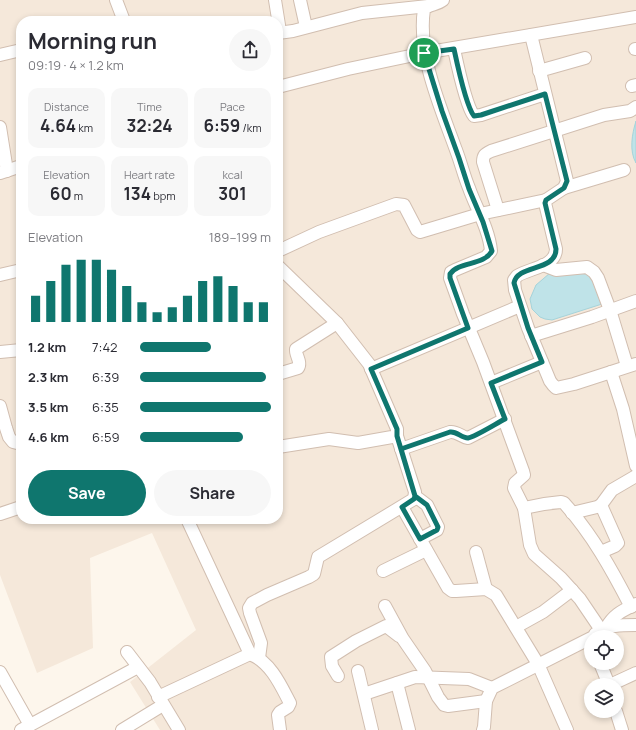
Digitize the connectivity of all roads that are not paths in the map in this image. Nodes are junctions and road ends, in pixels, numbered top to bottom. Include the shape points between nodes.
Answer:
1 (116, 0) edge
2 (275, 0) edge
3 (300, 0) edge
4 (443, 0) edge
5 (428, 6) junction
6 (122, 16) edge
7 (278, 16) edge
8 (636, 17) edge
9 (306, 28) junction
10 (283, 32) edge
11 (531, 35) junction
12 (454, 49) junction
13 (16, 51) edge
14 (424, 53) junction
15 (0, 55) edge
16 (584, 58) dead end
17 (540, 71) junction
18 (283, 86) edge
19 (545, 94) junction
20 (636, 107) edge
21 (0, 127) edge
22 (553, 131) junction
23 (16, 168) edge
24 (624, 170) dead end
25 (3, 172) edge
26 (564, 188) junction
27 (546, 200) junction
28 (498, 210) junction
29 (480, 214) junction
30 (283, 249) edge
31 (543, 264) junction
32 (16, 271) edge
33 (283, 271) edge
34 (0, 275) edge
35 (636, 301) edge
36 (520, 306) junction
37 (610, 310) junction
38 (337, 323) junction
39 (468, 328) junction
40 (531, 336) junction
41 (16, 350) edge
42 (0, 352) edge
43 (542, 362) junction
44 (632, 365) edge
45 (371, 369) junction
46 (283, 372) edge
47 (611, 372) junction
48 (491, 383) junction
49 (0, 406) edge
50 (505, 419) junction
51 (397, 436) junction
52 (16, 443) edge
53 (283, 446) edge
54 (401, 449) junction
55 (636, 466) edge
56 (636, 476) edge
57 (415, 496) junction
58 (601, 505) junction
59 (402, 507) junction
60 (524, 508) junction
61 (16, 509) edge
62 (572, 513) junction
63 (0, 514) edge
64 (189, 524) edge
65 (420, 539) junction
66 (426, 550) junction
67 (476, 552) dead end
68 (601, 552) junction
69 (383, 571) dead end
70 (486, 588) junction
71 (572, 590) junction
72 (385, 606) dead end
73 (634, 606) edge
74 (636, 625) edge
75 (516, 627) junction
76 (593, 630) edge
77 (600, 630) edge
78 (609, 630) edge
79 (403, 639) junction
80 (584, 641) edge
81 (127, 652) dead end
82 (254, 656) junction
83 (538, 664) junction
84 (138, 667) junction
85 (358, 671) dead end
86 (0, 672) edge
87 (636, 673) edge
88 (338, 676) dead end
89 (429, 677) junction
90 (624, 678) edge
91 (397, 683) junction
92 (492, 688) junction
93 (364, 694) junction
94 (161, 701) junction
95 (486, 701) junction
96 (617, 718) edge
97 (25, 728) edge
98 (618, 729) edge
99 (122, 730) edge
100 (179, 730) edge
101 (280, 730) edge
102 (372, 730) edge
103 (410, 730) edge
104 (483, 730) edge
105 (567, 730) edge

1 - 6 street
2 - 7 street
3 - 9 street
4 - 5 street
5 - 9 street via 362,13
5 - 14 street via 424,9 423,15
8 - 11 street
9 - 10 street
11 - 12 street
11 - 17 street
12 - 14 street
12 - 19 street via 474,116
13 - 15 street
14 - 18 street
14 - 29 street via 469,189
16 - 17 street
17 - 19 street
19 - 22 street
20 - 22 street via 625,113 604,115
21 - 25 street
22 - 26 street via 566,176
22 - 28 street via 485,154 483,162
23 - 25 street
24 - 26 street
26 - 27 street
27 - 28 street
27 - 31 street via 556,255 554,259
28 - 29 street
29 - 30 street via 420,232 404,205 396,204 319,232
29 - 39 street via 492,251 486,257 450,274
31 - 36 street via 522,273 514,280
31 - 37 street via 556,270 582,267 591,269 598,278
32 - 34 street
33 - 38 street
35 - 37 street
36 - 39 street
36 - 40 street
37 - 40 street
37 - 44 street
38 - 45 street
38 - 46 street via 296,349 298,368
39 - 45 street
39 - 48 street
40 - 43 street
41 - 42 street
43 - 47 street via 556,388
43 - 48 street
44 - 47 street
45 - 51 street via 397,429
47 - 55 street
48 - 50 street
49 - 52 street via 9,437
50 - 54 street via 472,436 464,437 456,432 450,432
50 - 60 street via 524,475 514,486
51 - 53 street via 358,443 329,439
51 - 54 street
54 - 57 street
56 - 58 street via 612,490
57 - 59 street
57 - 65 street via 427,505 438,527
58 - 62 street
58 - 68 street via 618,543
59 - 65 street
59 - 82 street via 318,557 314,574 252,603 250,613 261,643
60 - 62 street via 541,503 561,502
60 - 71 street via 531,550
61 - 63 street
62 - 68 street
64 - 82 street
65 - 66 street
66 - 69 street
66 - 70 street via 443,582 452,591
67 - 70 street
68 - 73 street
70 - 75 street via 496,595
71 - 75 street via 543,612
71 - 76 street via 585,605
72 - 79 street
73 - 77 street via 611,618
74 - 78 street via 621,625
75 - 83 street
79 - 88 street via 386,626 356,641 331,657 332,666
79 - 89 street
80 - 83 street
81 - 84 street
82 - 94 street
82 - 101 street via 277,679 290,703 278,715
83 - 92 street
83 - 105 street
84 - 94 street
84 - 97 street
85 - 93 street
86 - 97 street
87 - 90 street
89 - 91 street via 415,677
89 - 92 street via 472,679
89 - 95 street via 444,705
91 - 93 street
91 - 103 street
92 - 95 street
93 - 102 street
94 - 99 street
94 - 100 street
95 - 104 street
96 - 98 street

